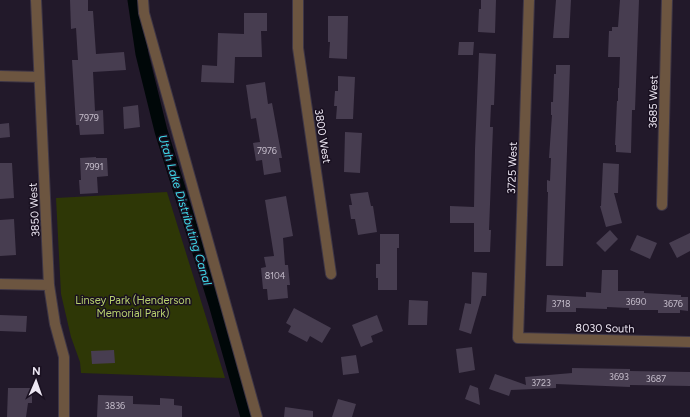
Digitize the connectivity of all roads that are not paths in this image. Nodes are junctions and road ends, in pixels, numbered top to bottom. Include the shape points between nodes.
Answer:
1 (36, 0) edge
2 (143, 0) edge
3 (298, 0) edge
4 (529, 0) edge
5 (667, 0) edge
6 (0, 76) edge
7 (39, 78) junction
8 (662, 205) dead end
9 (331, 274) dead end
10 (0, 284) edge
11 (50, 285) junction
12 (518, 338) joint
13 (690, 342) edge
14 (64, 417) edge
15 (256, 417) edge

1 - 7 street, 3850 West
2 - 15 street via 144,13
3 - 9 street, 3800 West via 298,48
4 - 12 street, 3725 West
5 - 8 street, 3685 West
6 - 7 street
7 - 11 street, 3850 West
10 - 11 street
11 - 14 street, 3850 West via 55,324 64,357
12 - 13 street, 8030 South

